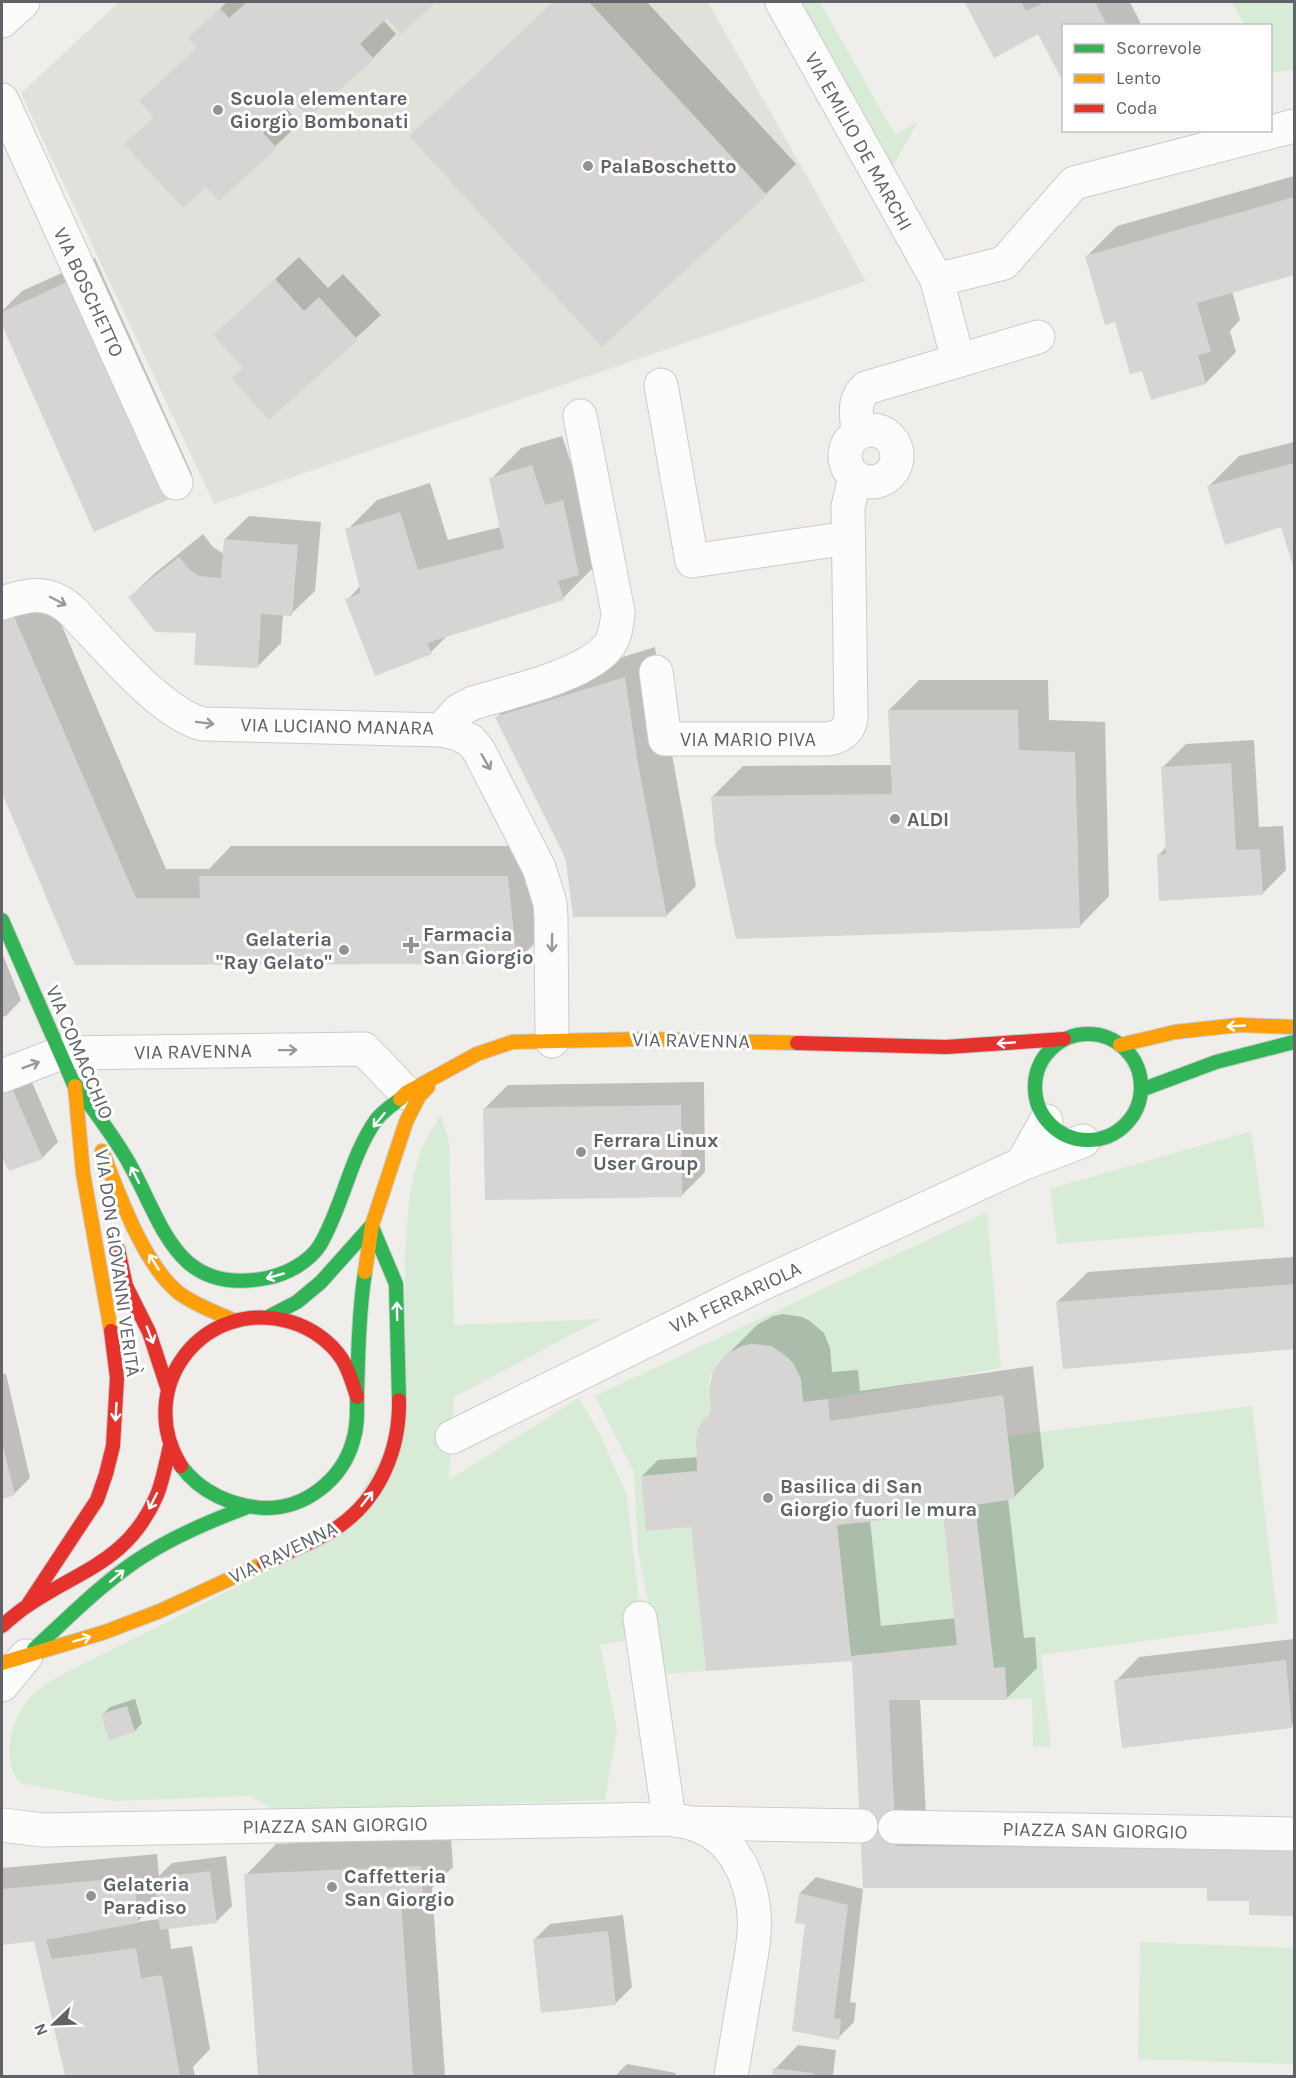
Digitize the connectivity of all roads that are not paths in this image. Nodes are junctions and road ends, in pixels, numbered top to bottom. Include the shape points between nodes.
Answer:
1 (23, 2) edge
2 (782, 2) edge
3 (2, 21) edge
4 (2, 100) edge
5 (1294, 126) edge
6 (1271, 132) edge
7 (1272, 132) edge
8 (937, 280) junction
9 (1038, 337) dead end
10 (958, 360) junction
11 (661, 385) dead end
12 (580, 416) dead end
13 (858, 433) junction
14 (855, 477) junction
15 (176, 483) dead end
16 (848, 538) junction
17 (2, 603) edge
18 (656, 672) dead end
19 (441, 730) junction
20 (2, 920) edge
21 (1294, 1027) edge
22 (1064, 1039) junction
23 (552, 1041) junction
24 (1294, 1042) edge
25 (1120, 1045) junction
26 (946, 1047) junction
27 (61, 1053) junction
28 (992, 1057) dead end
29 (442, 1073) junction
30 (2, 1076) edge
31 (75, 1084) junction
32 (1141, 1090) junction
33 (406, 1093) junction
34 (1046, 1121) junction
35 (1083, 1141) junction
36 (1022, 1164) junction
37 (121, 1200) junction
38 (372, 1225) junction
39 (270, 1316) junction
40 (233, 1320) junction
41 (168, 1390) junction
42 (357, 1397) junction
43 (452, 1437) dead end
44 (170, 1446) junction
45 (245, 1508) junction
46 (14, 1608) edge
47 (640, 1618) dead end
48 (2, 1626) edge
49 (14, 1660) edge
50 (2, 1685) edge
51 (680, 1821) junction
52 (2, 1825) edge
53 (861, 1826) dead end
54 (895, 1827) dead end
55 (1294, 1834) edge
56 (732, 2076) edge

1 - 3 street
2 - 8 street, VIA EMILIO DE MARCHI
4 - 15 street, VIA BOSCHETTO
5 - 7 street
6 - 8 street via 1074,183 1004,263
8 - 10 street
9 - 10 street
10 - 13 street via 866,388 856,401
11 - 16 street via 692,561
12 - 19 street, VIA LUCIANO MANARA via 618,612 611,642 599,656 577,669 474,703 459,711
13 - 14 street via 851,438 845,455
13 - 14 street via 884,433 897,455 886,478 870,482
14 - 16 street, VIA MARIO PIVA via 848,507
16 - 18 street, VIA MARIO PIVA via 851,717 850,725 841,735 829,739 665,739
17 -> 19 street, VIA LUCIANO MANARA via 45,595 57,598 163,702 203,724
19 -> 23 street via 471,741 479,752 539,868 551,918
20 - 27 main road, VIA COMACCHIO
21 -> 25 main road via 1239,1025 1175,1032
22 - 25 main road, VIA RAVENNA via 1093,1034
22 -> 26 main road, VIA RAVENNA
22 - 34 main road via 1033,1065 1035,1095
23 - 26 main road, VIA RAVENNA via 644,1039
23 - 29 main road, VIA RAVENNA via 512,1042 477,1054
24 - 32 main road via 1214,1061
25 - 32 main road via 1135,1063
26 - 28 main road, VIA RAVENNA
30 -> 27 street, VIA RAVENNA
27 - 31 main road, VIA COMACCHIO
27 -> 33 street, VIA RAVENNA via 364,1048
29 - 33 main road, VIA RAVENNA
29 - 38 main road, VIA RAVENNA via 419,1096 406,1122
33 -> 31 main road, VIA RAVENNA via 377,1119 319,1246 302,1263 281,1275 224,1280 196,1270 172,1247 129,1161
31 - 37 main road, VIA COMACCHIO
31 -> 46 main road, VIA DON GIOVANNI VERITÀ via 83,1173 117,1378 113,1446 97,1500
32 - 35 main road via 1132,1117 1123,1128 1111,1136
34 - 35 main road via 1063,1134
34 - 36 street
35 - 36 street, VIA FERRARIOLA
36 - 43 street, VIA FERRARIOLA via 751,1289
40 -> 37 main road, VIA COMACCHIO via 175,1290 155,1264
37 -> 41 main road via 116,1226 126,1286 150,1332
38 - 39 main road, VIA RAVENNA via 321,1282 297,1302
38 - 42 main road, VIA RAVENNA via 364,1275
49 -> 38 main road, VIA RAVENNA via 160,1611 315,1540 358,1510 377,1486 392,1454 399,1419 396,1284
39 - 40 main road, VIA RAVENNA
39 - 42 main road, VIA RAVENNA via 291,1320 327,1342 351,1376
40 - 41 main road, VIA RAVENNA via 198,1339 174,1371
41 - 44 main road, VIA RAVENNA
42 - 45 main road, VIA RAVENNA via 355,1438 348,1457 322,1488 305,1500 275,1508
44 - 45 main road, VIA RAVENNA via 192,1480 207,1493
44 -> 46 main road, VIA RAVENNA via 157,1494 126,1543 108,1559
49 -> 45 main road, VIA RAVENNA via 155,1549 196,1527
46 - 48 main road, VIA RAVENNA
47 - 51 street
49 - 50 street
51 - 52 street, PIAZZA SAN GIORGIO via 43,1830
51 - 53 street, PIAZZA SAN GIORGIO
51 - 56 street via 714,1833 730,1848 746,1879 754,1911
54 - 55 street, PIAZZA SAN GIORGIO

